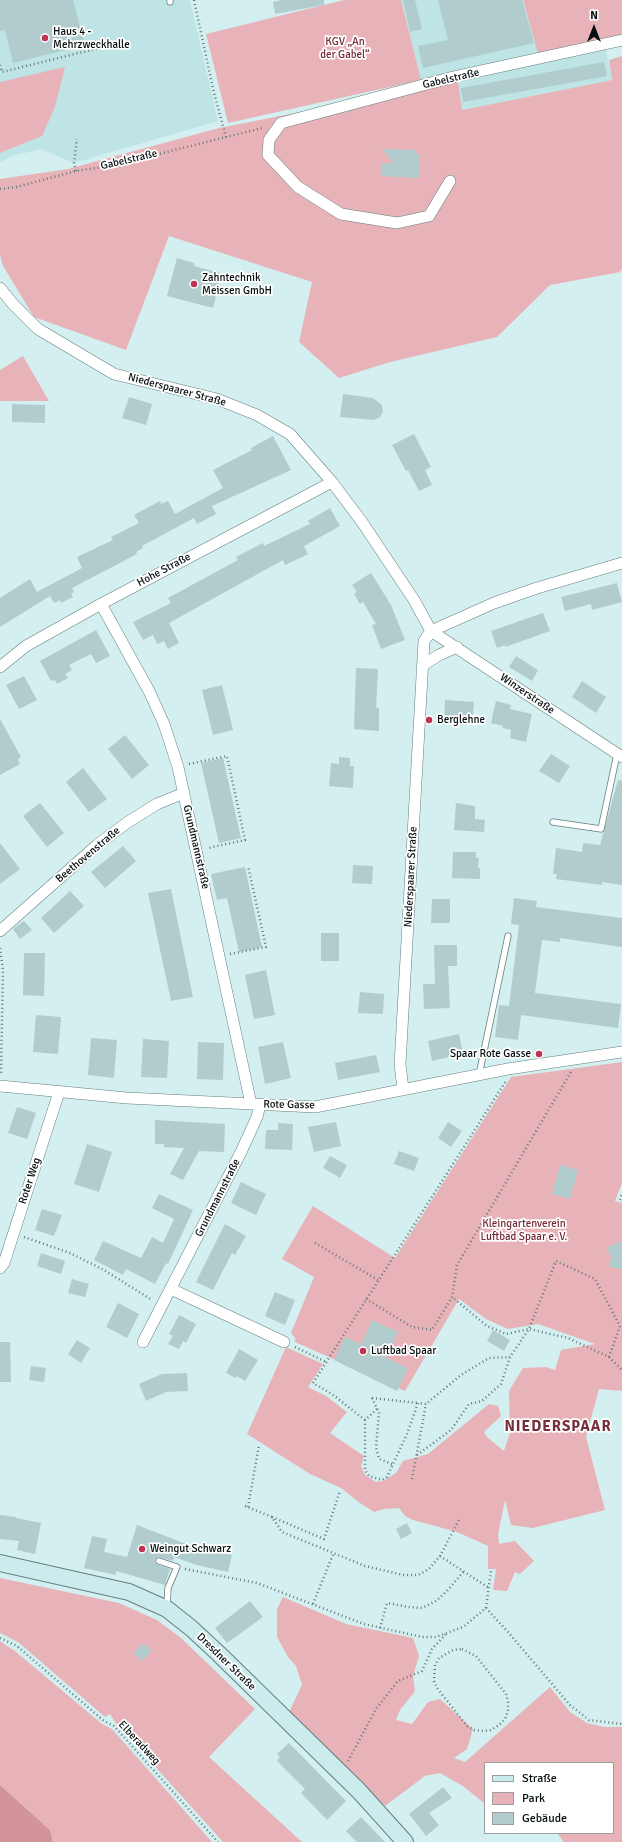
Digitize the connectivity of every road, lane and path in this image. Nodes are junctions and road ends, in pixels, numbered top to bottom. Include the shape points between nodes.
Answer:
1 (194, 0) edge
2 (622, 40) edge
3 (107, 46) dead end
4 (0, 65) edge
5 (281, 123) junction
6 (226, 137) junction
7 (77, 139) dead end
8 (76, 171) junction
9 (450, 181) dead end
10 (0, 189) edge
11 (0, 288) edge
12 (332, 482) junction
13 (622, 563) edge
14 (101, 604) junction
15 (431, 631) junction
16 (457, 647) junction
17 (423, 665) junction
18 (0, 667) edge
19 (619, 756) edge
20 (178, 767) junction
21 (184, 793) junction
22 (553, 822) dead end
23 (198, 850) junction
24 (248, 866) dead end
25 (0, 931) edge
26 (508, 936) dead end
27 (0, 948) edge
28 (219, 956) junction
29 (622, 1052) edge
30 (573, 1060) junction
31 (508, 1069) junction
32 (479, 1075) junction
33 (1, 1087) edge
34 (403, 1089) junction
35 (59, 1092) junction
36 (255, 1104) junction
37 (622, 1194) edge
38 (620, 1200) dead end
39 (26, 1237) dead end
40 (315, 1243) dead end
41 (0, 1268) edge
42 (378, 1280) junction
43 (171, 1290) junction
44 (452, 1297) junction
45 (366, 1299) junction
46 (163, 1306) junction
47 (529, 1329) junction
48 (143, 1342) dead end
49 (284, 1342) joint
50 (510, 1357) junction
51 (609, 1357) junction
52 (326, 1362) junction
53 (622, 1370) edge
54 (418, 1403) junction
55 (426, 1404) junction
56 (377, 1409) junction
57 (365, 1420) junction
58 (259, 1445) dead end
59 (417, 1455) junction
60 (392, 1464) junction
61 (412, 1479) dead end
62 (340, 1492) dead end
63 (272, 1517) junction
64 (460, 1518) dead end
65 (334, 1552) junction
66 (440, 1556) junction
67 (159, 1561) dead end
68 (0, 1563) edge
69 (177, 1567) junction
70 (464, 1571) junction
71 (491, 1571) dead end
72 (489, 1588) junction
73 (313, 1604) junction
74 (486, 1608) junction
75 (167, 1610) junction
76 (380, 1628) junction
77 (448, 1632) junction
78 (0, 1638) edge
79 (622, 1724) edge
80 (467, 1726) joint
81 (339, 1773) junction
82 (218, 1842) edge
83 (405, 1842) edge

1 - 6 path
2 - 5 street, Gabelstraße via 453,77
3 - 4 path via 2,72
5 - 6 path, Gabelstraße
5 - 9 street via 269,140 268,155 298,187 341,214 397,224 429,216
6 - 8 path, Gabelstraße via 115,165
7 - 8 path via 74,163
8 - 10 path, Gabelstraße
11 - 12 street, Niederspaarer Straße via 38,329 114,374 217,399 257,414 290,434
12 - 14 street, Hohe Straße
12 - 15 street, Niederspaarer Straße via 410,593 425,616
13 - 15 street via 494,603
14 - 18 street, Hohe Straße via 26,646
14 - 20 street, Grundmannstraße via 149,691 164,724
15 - 16 street, Winzerstraße
15 - 17 street, Niederspaarer Straße via 424,641
16 - 17 street
16 - 19 street, Winzerstraße
17 - 34 street, Niederspaarer Straße via 400,1064
19 - 22 lane via 601,829
20 - 21 street, Grundmannstraße
20 - 23 path via 227,756 245,840
21 - 23 street, Grundmannstraße
21 - 25 street, Beethovenstraße via 157,804 103,840
23 - 28 street, Grundmannstraße
24 - 28 path via 266,947
26 - 32 lane
27 - 33 path via 3,970
28 - 36 street, Grundmannstraße
29 - 30 street, Rote Gasse
30 - 31 street, Rote Gasse
30 - 44 path via 573,1068 457,1266
31 - 32 street, Rote Gasse
31 - 42 path via 508,1078
32 - 34 street, Rote Gasse
33 - 35 street, Rote Gasse
34 - 36 street, Rote Gasse via 316,1107
35 - 36 street, Rote Gasse
35 - 41 street, Roter Weg via 4,1263
36 - 43 street, Grundmannstraße via 257,1117
37 - 38 path
39 - 46 path via 84,1260
40 - 42 path
42 - 45 path
43 - 46 street, Grundmannstraße
43 - 49 street
44 - 45 path via 432,1330 412,1327
44 - 47 path via 487,1326 506,1334
45 - 52 path
46 - 48 street, Grundmannstraße
47 - 50 path
47 - 51 path via 568,1338
47 - 51 path via 556,1261 595,1279 620,1326
49 - 52 path
50 - 55 path via 489,1358 461,1375
50 - 59 path via 502,1384 482,1401 469,1404 451,1430
51 - 53 path
52 - 57 path via 313,1383 332,1394
54 - 55 path
54 - 56 path via 372,1398
54 - 60 path via 407,1434
55 - 59 path
56 - 57 path
56 - 60 path via 379,1413 376,1447 379,1459
57 - 60 path via 365,1470 369,1476 382,1480 387,1477
58 - 63 path via 247,1507
59 - 61 path
62 - 63 path via 324,1539
63 - 65 path via 282,1532
64 - 66 path
65 - 66 path via 365,1566 403,1575 418,1575 429,1569
65 - 73 path
66 - 70 path
67 - 69 lane
68 - 75 main road, Dresdner Straße via 122,1590
69 - 73 path via 257,1583
69 - 75 lane via 168,1588
70 - 72 path
70 - 76 path via 448,1591 422,1608 387,1603
71 - 72 path
72 - 74 path
73 - 76 path
74 - 77 path via 463,1627
74 - 79 path via 570,1705 589,1720
75 - 81 main road, Dresdner Straße via 208,1643
76 - 77 path via 422,1637 436,1637
77 - 81 path via 432,1649 422,1671 398,1681 376,1709
78 - 82 path, Elberadweg via 17,1646 104,1721 114,1726
80 - 80 path via 434,1681 435,1665 439,1658 453,1650 462,1649 476,1656 506,1694 508,1702 505,1719 495,1728 483,1731
81 - 83 main road, Dresdner Straße

